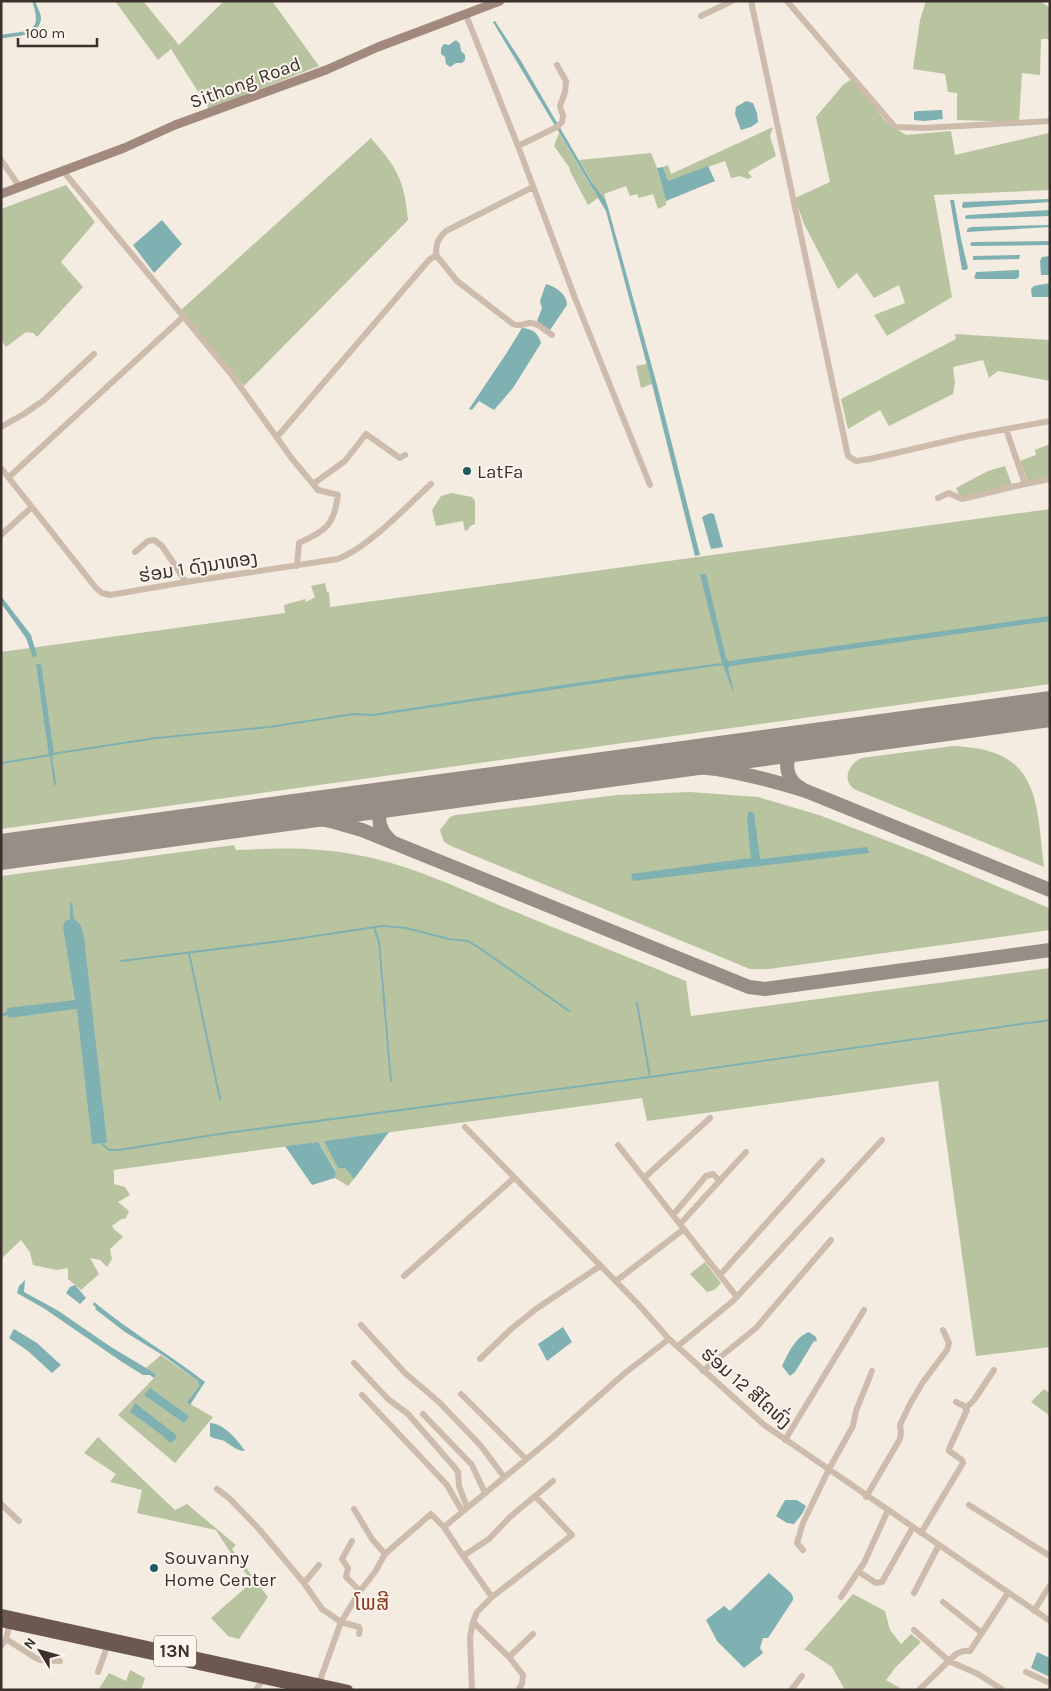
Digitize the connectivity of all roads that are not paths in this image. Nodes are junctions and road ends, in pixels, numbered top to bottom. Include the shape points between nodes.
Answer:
1 (500, 1) edge
2 (732, 1) edge
3 (751, 1) edge
4 (787, 1) edge
5 (466, 15) junction
6 (701, 16) dead end
7 (557, 65) dead end
8 (1050, 121) edge
9 (518, 146) junction
10 (1, 160) edge
11 (63, 171) junction
12 (19, 186) junction
13 (533, 187) junction
14 (1, 194) edge
15 (436, 255) junction
16 (183, 317) junction
17 (552, 335) dead end
18 (94, 354) dead end
19 (1050, 421) edge
20 (1, 427) edge
21 (1006, 429) junction
22 (277, 437) junction
23 (405, 455) dead end
24 (1, 468) edge
25 (8, 477) junction
26 (1050, 479) edge
27 (313, 484) junction
28 (431, 484) dead end
29 (1025, 484) junction
30 (650, 486) dead end
31 (938, 498) dead end
32 (32, 507) junction
33 (1, 535) edge
34 (135, 552) dead end
35 (297, 566) junction
36 (186, 582) junction
37 (710, 1118) dead end
38 (466, 1127) dead end
39 (882, 1140) dead end
40 (618, 1145) dead end
41 (746, 1152) dead end
42 (822, 1161) dead end
43 (514, 1178) junction
44 (644, 1178) junction
45 (720, 1181) junction
46 (673, 1215) junction
47 (682, 1227) junction
48 (831, 1240) dead end
49 (600, 1266) junction
50 (720, 1275) junction
51 (404, 1276) dead end
52 (616, 1282) junction
53 (737, 1297) junction
54 (864, 1310) dead end
55 (361, 1325) dead end
56 (943, 1330) dead end
57 (669, 1339) junction
58 (678, 1346) junction
59 (480, 1359) dead end
60 (354, 1363) dead end
61 (994, 1370) dead end
62 (703, 1371) junction
63 (872, 1371) dead end
64 (461, 1394) dead end
65 (362, 1395) dead end
66 (956, 1402) dead end
67 (966, 1408) junction
68 (423, 1414) dead end
69 (785, 1440) junction
70 (526, 1459) junction
71 (829, 1469) junction
72 (504, 1477) junction
73 (553, 1481) dead end
74 (217, 1489) dead end
75 (485, 1493) junction
76 (536, 1497) junction
77 (866, 1497) junction
78 (1, 1504) edge
79 (969, 1505) dead end
80 (354, 1509) dead end
81 (465, 1509) junction
82 (888, 1510) junction
83 (18, 1521) dead end
84 (444, 1527) junction
85 (913, 1528) junction
86 (921, 1533) junction
87 (352, 1541) dead end
88 (939, 1545) junction
89 (803, 1550) dead end
90 (385, 1554) junction
91 (463, 1556) junction
92 (1050, 1556) edge
93 (319, 1564) dead end
94 (859, 1572) junction
95 (304, 1583) junction
96 (1050, 1585) edge
97 (360, 1591) junction
98 (914, 1593) dead end
99 (1008, 1593) junction
100 (492, 1597) junction
101 (841, 1597) dead end
102 (943, 1602) dead end
103 (1034, 1611) junction
104 (1, 1614) edge
105 (6, 1622) edge
106 (341, 1622) junction
107 (473, 1622) junction
108 (1050, 1622) edge
109 (914, 1630) dead end
110 (982, 1633) junction
111 (359, 1634) dead end
112 (533, 1634) dead end
113 (6, 1639) junction
114 (108, 1644) junction
115 (1, 1646) edge
116 (509, 1657) junction
117 (60, 1660) dead end
118 (949, 1661) junction
119 (98, 1672) dead end
120 (1026, 1672) dead end
121 (802, 1676) dead end
122 (264, 1678) junction
123 (1050, 1683) edge
124 (316, 1687) edge
125 (256, 1690) edge
126 (348, 1690) edge
127 (472, 1690) edge
128 (518, 1690) edge
129 (791, 1690) edge
130 (919, 1690) edge
131 (1002, 1690) edge

1 - 5 main road, Sithong Road
2 - 6 street
3 - 21 street via 848,456 856,461 863,460
4 - 8 street via 895,127
5 - 9 street
5 - 11 main road, Sithong Road
7 - 9 street via 566,81 560,106 562,122
9 - 13 street
10 - 12 street
11 - 12 main road, Sithong Road
11 - 16 street
12 - 14 main road, Sithong Road
13 - 15 street via 446,231 439,237
13 - 30 street
15 - 17 street via 457,281 513,324 534,324
15 - 22 street
16 - 22 street via 231,374
16 - 25 street
18 - 20 street via 44,400
19 - 21 street
21 - 29 street
22 - 27 street
23 - 27 street via 400,458 366,434 345,461
24 - 25 street, ຮ່ອມ 1 ດົງນາທອງ
25 - 32 street, ຮ່ອມ 1 ດົງນາທອງ
26 - 29 street
27 - 35 street via 318,490 338,495 335,514 322,532 299,543
28 - 35 street, ຮ່ອມ 1 ດົງນາທອງ via 349,555
29 - 31 street via 962,499 949,493
32 - 33 street
32 - 36 street, ຮ່ອມ 1 ດົງນາທອງ via 102,593 110,595
34 - 36 street via 154,540 162,546
35 - 36 street, ຮ່ອມ 1 ດົງນາທອງ
37 - 44 street
38 - 43 street, ຮ່ອມ 12 ສີໄຄທົ່ງ
39 - 53 street
40 - 44 street
41 - 45 street
42 - 50 street
43 - 49 street, ຮ່ອມ 12 ສີໄຄທົ່ງ
43 - 51 street
44 - 46 street
45 - 46 street via 713,1174 706,1176
45 - 47 street
46 - 47 street
47 - 50 street
47 - 52 street
48 - 62 street via 756,1328
49 - 52 street, ຮ່ອມ 12 ສີໄຄທົ່ງ
49 - 59 street via 511,1329
50 - 53 street
52 - 57 street, ຮ່ອມ 12 ສີໄຄທົ່ງ
53 - 58 street
54 - 69 street
55 - 72 street via 405,1373 439,1402 481,1446
56 - 77 street via 949,1343 947,1350 910,1404 900,1425 900,1439
57 - 58 street, ຮ່ອມ 12 ສີໄຄທົ່ງ
57 - 70 street
58 - 62 street, ຮ່ອມ 12 ສີໄຄທົ່ງ
60 - 81 street via 408,1414 456,1469
61 - 67 street
62 - 69 street, ຮ່ອມ 12 ສີໄຄທົ່ງ
63 - 71 street via 853,1426
64 - 70 street
65 - 81 street via 447,1485
66 - 67 street
67 - 86 street via 949,1449 963,1463
68 - 75 street via 472,1465
69 - 71 street, ຮ່ອມ 12 ສີໄຄທົ່ງ
70 - 72 street
71 - 77 street, ຮ່ອມ 12 ສີໄຄທົ່ງ
71 - 89 street via 800,1530 797,1543
72 - 75 street
73 - 76 street
74 - 95 street via 259,1529
75 - 81 street
76 - 91 street via 489,1539
76 - 100 street via 572,1535
77 - 82 street, ຮ່ອມ 12 ສີໄຄທົ່ງ
78 - 83 street
79 - 92 street
80 - 90 street
81 - 84 street
82 - 85 street, ຮ່ອມ 12 ສີໄຄທົ່ງ
82 - 94 street
84 - 90 street via 433,1514 429,1514
84 - 91 street
85 - 86 street, ຮ່ອມ 12 ສີໄຄທົ່ງ
85 - 94 street via 882,1582 876,1583
86 - 88 street, ຮ່ອມ 12 ສີໄຄທົ່ງ
87 - 97 street via 342,1559 348,1568 346,1576
88 - 98 street
88 - 99 street, ຮ່ອມ 12 ສີໄຄທົ່ງ
90 - 97 street
91 - 100 street
93 - 95 street
94 - 101 street
95 - 106 street via 318,1606
96 - 103 street
97 - 106 street
99 - 103 street, ຮ່ອມ 12 ສີໄຄທົ່ງ
99 - 110 street
100 - 107 street via 477,1612
102 - 110 street
103 - 108 street, ຮ່ອມ 12 ສີໄຄທົ່ງ
104 - 124 highway, 13N
105 - 113 street
105 - 114 highway, 13N
106 - 111 street via 359,1627
106 - 124 street
107 - 116 street
107 - 127 street via 470,1637
109 - 118 street
110 - 118 street via 970,1651 960,1652
112 - 116 street
113 - 115 street
113 - 117 street via 40,1660
114 - 119 street
114 - 122 highway, 13N
116 - 128 street via 523,1675
118 - 130 street
118 - 131 street via 978,1674
120 - 123 street
121 - 129 street
122 - 124 highway, 13N
122 - 125 street
124 - 126 highway, 13N

